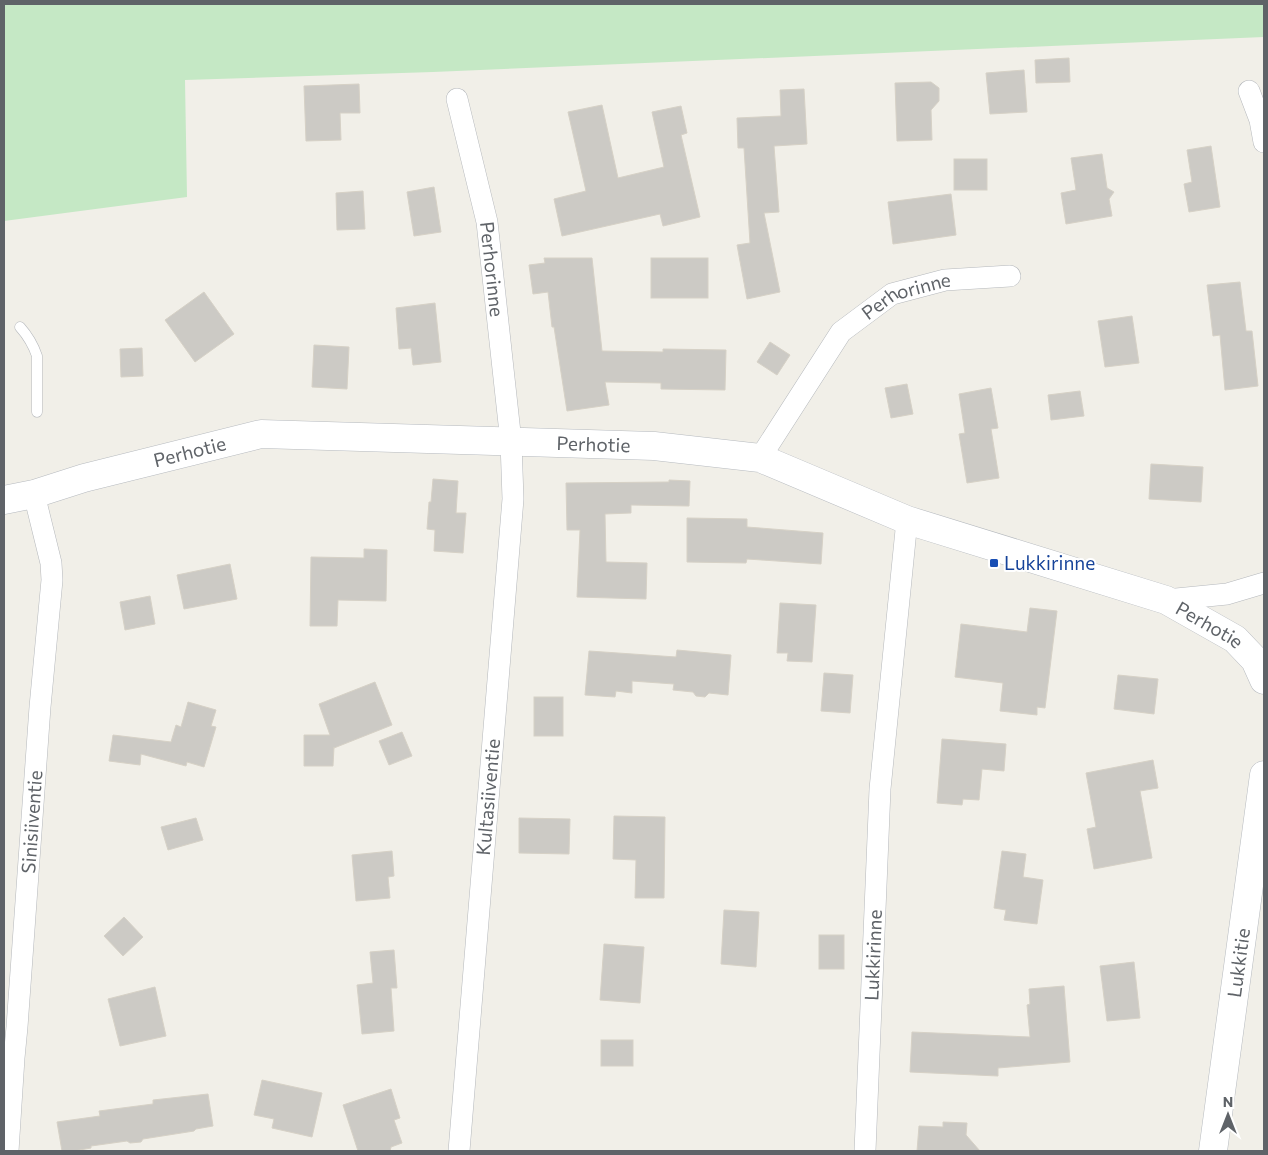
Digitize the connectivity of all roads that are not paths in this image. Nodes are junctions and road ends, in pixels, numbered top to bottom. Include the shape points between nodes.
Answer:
1 (1249, 92) dead end
2 (457, 99) dead end
3 (1264, 142) edge
4 (1010, 276) dead end
5 (20, 328) dead end
6 (37, 412) dead end
7 (511, 442) junction
8 (760, 458) junction
9 (34, 494) junction
10 (4, 500) edge
11 (907, 520) junction
12 (1264, 583) edge
13 (1166, 600) junction
14 (1264, 680) edge
15 (1264, 775) edge
16 (8, 1151) edge
17 (458, 1151) edge
18 (865, 1151) edge
19 (1213, 1151) edge

1 - 3 street
2 - 7 street, Perhorinne via 487,222
4 - 8 street, Perhorinne via 945,280 892,294 841,332
5 - 6 lane via 37,356
7 - 8 street, Perhotie via 654,446
7 - 9 street, Perhotie via 260,434 84,478
7 - 17 street, Kultasiiventie via 513,499
8 - 11 street, Perhotie
9 - 10 street, Perhotie
9 - 16 street, Sinisiiventie via 52,580
11 - 13 street, Perhotie
11 - 18 street, Lukkirinne via 880,789
12 - 13 street, Perhotie via 1228,594
13 - 14 street, Perhotie via 1235,639 1255,660
15 - 19 street, Lukkitie

